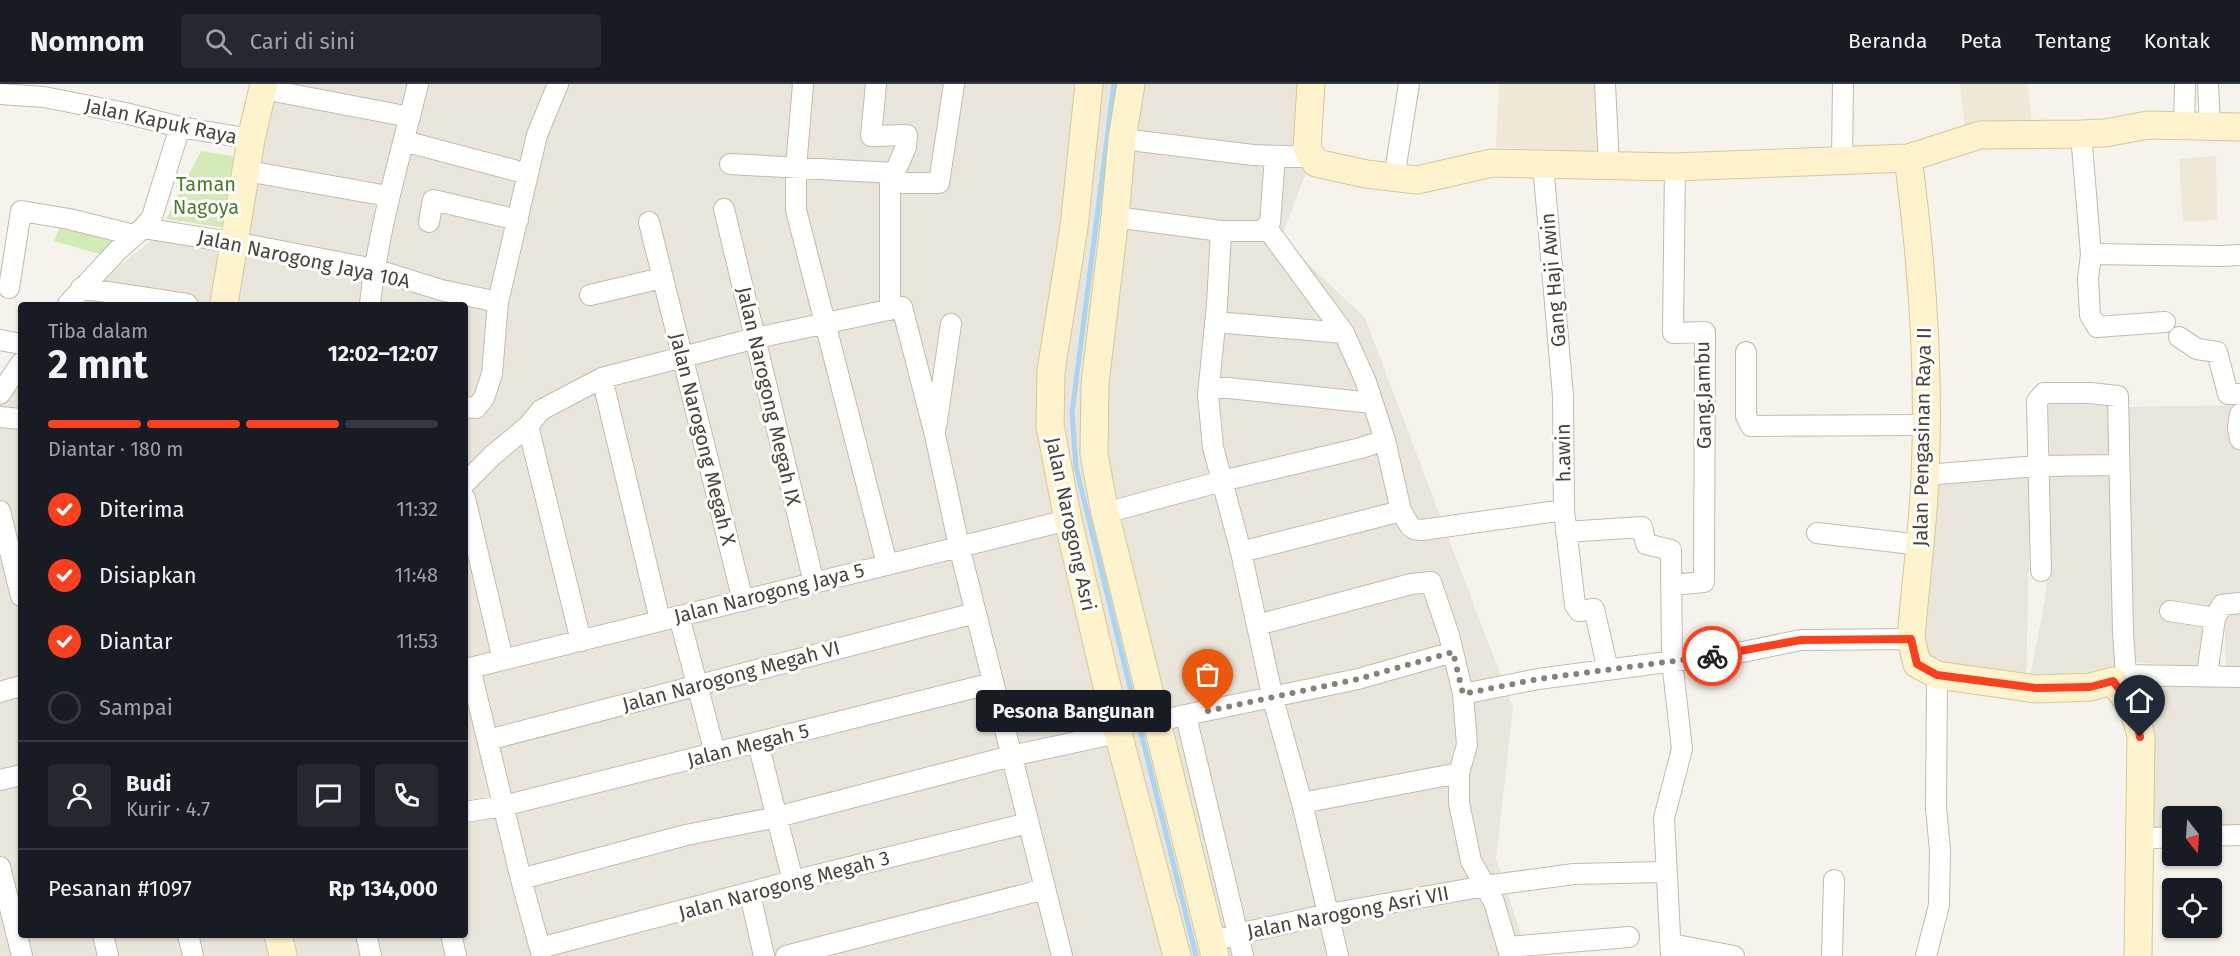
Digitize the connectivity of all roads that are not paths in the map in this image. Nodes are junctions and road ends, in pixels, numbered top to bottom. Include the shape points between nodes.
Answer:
1 (418, 84) edge
2 (558, 84) edge
3 (803, 84) edge
4 (876, 84) edge
5 (954, 84) edge
6 (1089, 84) edge
7 (1131, 84) edge
8 (1311, 84) edge
9 (1409, 84) edge
10 (1605, 84) edge
11 (1843, 84) edge
12 (2185, 84) edge
13 (2208, 84) edge
14 (263, 87) edge
15 (0, 94) edge
16 (410, 117) junction
17 (2197, 125) junction
18 (180, 127) junction
19 (2240, 127) edge
20 (2081, 134) junction
21 (251, 139) junction
22 (1122, 139) junction
23 (404, 141) junction
24 (1275, 157) junction
25 (1311, 157) junction
26 (1908, 158) junction
27 (1842, 161) junction
28 (730, 164) dead end
29 (1543, 164) junction
30 (1609, 166) junction
31 (1675, 167) junction
32 (796, 168) junction
33 (247, 171) junction
34 (528, 174) junction
35 (891, 178) junction
36 (1394, 178) junction
37 (388, 196) junction
38 (724, 209) dead end
39 (1115, 218) junction
40 (518, 220) junction
41 (429, 222) dead end
42 (649, 222) dead end
43 (1267, 228) junction
44 (1221, 231) junction
45 (138, 232) junction
46 (233, 243) junction
47 (8, 244) edge
48 (2091, 254) junction
49 (2240, 255) edge
50 (374, 269) junction
51 (662, 278) junction
52 (9, 288) dead end
53 (81, 288) junction
54 (590, 295) dead end
55 (70, 302) edge
56 (173, 302) edge
57 (230, 302) edge
58 (370, 302) edge
59 (498, 302) junction
60 (890, 310) junction
61 (1215, 322) junction
62 (2165, 322) dead end
63 (825, 323) junction
64 (951, 324) dead end
65 (1344, 333) junction
66 (2180, 337) dead end
67 (756, 338) junction
68 (0, 340) edge
69 (18, 343) edge
70 (1746, 352) dead end
71 (682, 355) junction
72 (18, 367) edge
73 (602, 378) junction
74 (1209, 386) junction
75 (0, 394) edge
76 (2240, 394) edge
77 (1563, 396) joint
78 (1373, 403) junction
79 (468, 407) edge
80 (2240, 414) edge
81 (0, 417) edge
82 (18, 419) edge
83 (1926, 425) junction
84 (528, 426) junction
85 (935, 435) junction
86 (2240, 439) edge
87 (1385, 440) junction
88 (2118, 465) junction
89 (2038, 466) junction
90 (1925, 475) junction
91 (468, 480) edge
92 (1222, 481) junction
93 (1564, 510) junction
94 (0, 511) edge
95 (468, 511) edge
96 (1401, 511) junction
97 (1105, 513) junction
98 (1068, 520) junction
99 (1566, 532) junction
100 (1816, 533) dead end
101 (1921, 545) junction
102 (959, 546) junction
103 (1241, 552) junction
104 (887, 564) junction
105 (2041, 571) dead end
106 (1671, 581) junction
107 (814, 583) junction
108 (18, 584) edge
109 (743, 601) junction
110 (2240, 603) edge
111 (2170, 611) dead end
112 (975, 613) junction
113 (670, 618) junction
114 (2215, 618) junction
115 (1257, 625) junction
116 (1911, 639) junction
117 (581, 640) junction
118 (1453, 652) junction
119 (503, 660) junction
120 (1672, 661) junction
121 (1608, 670) junction
122 (1937, 675) junction
123 (2207, 675) junction
124 (2240, 677) edge
125 (2120, 678) junction
126 (993, 683) junction
127 (698, 684) junction
128 (18, 687) edge
129 (0, 692) edge
130 (1463, 694) junction
131 (1273, 699) junction
132 (1186, 716) junction
133 (1157, 721) junction
134 (1118, 733) junction
135 (488, 740) junction
136 (758, 743) junction
137 (715, 753) junction
138 (1011, 756) junction
139 (1459, 773) junction
140 (18, 776) edge
141 (0, 780) edge
142 (1302, 803) junction
143 (503, 806) junction
144 (468, 812) edge
145 (777, 816) junction
146 (1028, 823) junction
147 (2240, 835) edge
148 (2222, 836) edge
149 (2162, 838) edge
150 (2139, 839) junction
151 (0, 867) edge
152 (1666, 872) junction
153 (521, 879) junction
154 (1834, 880) dead end
155 (793, 881) junction
156 (1485, 886) junction
157 (1045, 889) junction
158 (750, 894) junction
159 (1329, 914) junction
160 (12, 927) edge
161 (1238, 934) junction
162 (1629, 937) dead end
163 (104, 938) edge
164 (189, 938) edge
165 (279, 938) edge
166 (367, 938) edge
167 (452, 938) edge
168 (1671, 950) edge
169 (1191, 951) edge
170 (1508, 951) edge
171 (541, 952) edge
172 (22, 956) edge
173 (108, 956) edge
174 (193, 956) edge
175 (283, 956) edge
176 (371, 956) edge
177 (456, 956) edge
178 (764, 956) edge
179 (786, 956) edge
180 (1062, 956) edge
181 (1243, 956) edge
182 (1338, 956) edge
183 (1734, 956) edge
184 (1832, 956) edge
185 (1926, 956) edge
186 (2138, 956) edge

1 - 16 street
2 - 34 street via 537,135
3 - 32 street
4 - 35 street via 871,136 907,135 906,147
5 - 35 street via 939,183
6 - 98 street, Jalan Narogong Asri via 1074,227 1051,371 1050,426
7 - 22 street, Jalan Narogong Asri
8 - 25 street via 1307,149
9 - 36 street
10 - 30 street
11 - 27 street
12 - 17 street
13 - 17 street
14 - 16 street
14 - 21 street
15 - 18 street, Jalan Kapuk Raya via 44,97
16 - 23 street
17 - 19 street
17 - 20 street via 2148,125
18 - 21 street, Jalan Kapuk Raya
18 - 45 street via 152,217
20 - 26 street via 1980,135
20 - 48 street
21 - 33 street
22 - 24 street
22 - 39 street, Jalan Narogong Asri
23 - 34 street
23 - 37 street
24 - 25 street
24 - 43 street
25 - 36 street via 1316,163
26 - 27 street
26 - 83 street, Jalan Pengasinan Raya II via 1920,247
27 - 31 street
28 - 32 street
29 - 30 street
29 - 36 street via 1492,163 1418,180
29 - 77 street, Gang Haji Awin
30 - 31 street
31 - 106 street, Gang.Jambu via 1673,333 1705,332 1704,582
32 - 35 street
32 - 63 street via 796,210
33 - 37 street
33 - 46 street
34 - 40 street
35 - 60 street
37 - 50 street
38 - 67 street, Jalan Narogong Megah IX
39 - 44 street
39 - 97 street, Jalan Narogong Asri via 1095,383 1095,454
40 - 41 street via 433,201
40 - 59 street
42 - 51 street, Jalan Narogong Megah X
43 - 44 street
43 - 65 street
44 - 61 street
45 - 46 street, Jalan Narogong Jaya 10A
45 - 47 street, Jalan Narogong Jaya 10A via 21,211
45 - 53 street
46 - 50 street, Jalan Narogong Jaya 10A
46 - 57 street
47 - 52 street
48 - 49 street
48 - 62 street via 2090,315 2097,327
50 - 58 street
50 - 59 street, Jalan Narogong Jaya 10A via 441,290
51 - 54 street
51 - 71 street, Jalan Narogong Megah X
53 - 55 street
53 - 56 street
59 - 79 street via 492,374 484,398 476,408
60 - 63 street
60 - 85 street via 902,307
61 - 65 street
61 - 74 street
63 - 67 street
63 - 104 street
64 - 85 street
65 - 78 street
66 - 76 street via 2197,349 2217,352 2228,394
67 - 71 street
67 - 107 street, Jalan Narogong Megah IX
68 - 69 street
70 - 83 street via 1746,416 1751,426
71 - 73 street
71 - 109 street, Jalan Narogong Megah X
72 - 75 street
73 - 84 street via 541,410
73 - 113 street
74 - 78 street
74 - 92 street via 1213,447
77 - 93 street, h.awin
78 - 87 street
80 - 86 street
81 - 82 street
83 - 90 street, Jalan Pengasinan Raya II
84 - 91 street
84 - 117 street
85 - 102 street
87 - 92 street
87 - 96 street
88 - 89 street
88 - 89 street via 2118,396 2044,393 2037,400
88 - 125 street via 2123,633
89 - 90 street
89 - 105 street
90 - 101 street, Jalan Pengasinan Raya II
92 - 97 street
92 - 103 street
93 - 96 street via 1422,530 1410,526
93 - 99 street, h.awin
94 - 108 street
95 - 119 street
96 - 103 street
97 - 133 street, Jalan Narogong Asri
98 - 102 street, Jalan Narogong Jaya 5
98 - 134 street, Jalan Narogong Asri
99 - 106 street via 1642,527 1646,544 1671,550
99 - 121 street, h.awin via 1575,605 1579,611 1594,609
100 - 101 street
101 - 116 street, Jalan Pengasinan Raya II
102 - 104 street, Jalan Narogong Jaya 5
102 - 112 street
103 - 115 street
104 - 107 street, Jalan Narogong Jaya 5
106 - 120 street
107 - 109 street, Jalan Narogong Jaya 5
109 - 113 street, Jalan Narogong Jaya 5
110 - 114 street via 2222,605
111 - 114 street
112 - 126 street
112 - 127 street, Jalan Narogong Megah VI
113 - 117 street, Jalan Narogong Jaya 5
113 - 127 street
114 - 123 street
115 - 118 street via 1426,581 1434,588
115 - 131 street
116 - 120 street via 1801,640
116 - 122 street, Jalan Pengasinan Raya II via 1917,664
117 - 119 street, Jalan Narogong Jaya 5
118 - 130 street
118 - 131 street
119 - 135 street, Jalan Narogong Jaya 5 via 470,668
120 - 121 street
120 - 152 street via 1682,749 1664,818
121 - 130 street
122 - 125 street via 2036,688 2090,687
122 - 185 street via 1939,905
123 - 124 street
123 - 125 street
125 - 150 street via 2138,720
126 - 136 street, Jalan Megah 5
126 - 138 street
127 - 135 street, Jalan Narogong Megah VI
127 - 137 street
128 - 129 street
130 - 139 street via 1467,745
131 - 132 street
131 - 142 street
132 - 133 street
132 - 161 street
133 - 169 street, Jalan Narogong Asri
134 - 138 street
134 - 169 street, Jalan Narogong Asri
135 - 143 street
136 - 137 street, Jalan Megah 5
136 - 145 street
137 - 143 street, Jalan Megah 5
138 - 145 street
138 - 146 street
139 - 142 street
139 - 156 street via 1459,803 1471,861
140 - 141 street
142 - 159 street
143 - 144 street, Jalan Megah 5
143 - 153 street
145 - 153 street via 686,835
145 - 155 street
146 - 155 street, Jalan Narogong Megah 3
146 - 157 street
147 - 148 street
149 - 150 street
150 - 186 street
151 - 160 street
152 - 156 street, Jalan Narogong Asri VII via 1574,874
152 - 168 street
153 - 171 street
154 - 184 street
155 - 158 street, Jalan Narogong Megah 3
156 - 159 street, Jalan Narogong Asri VII
156 - 170 street via 1494,902
157 - 179 street
157 - 180 street
158 - 171 street, Jalan Narogong Megah 3
158 - 178 street
159 - 161 street, Jalan Narogong Asri VII
159 - 182 street
160 - 172 street
161 - 169 street, Jalan Narogong Asri VII
161 - 181 street
162 - 170 street
163 - 173 street
164 - 174 street
165 - 175 street
166 - 176 street
167 - 177 street
168 - 183 street

